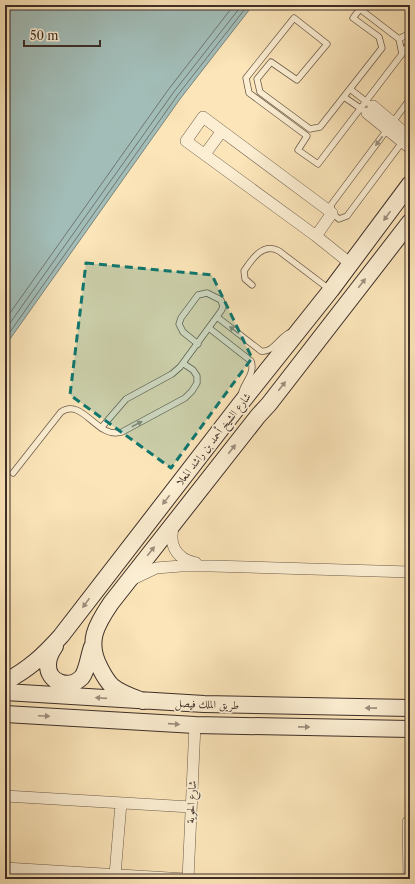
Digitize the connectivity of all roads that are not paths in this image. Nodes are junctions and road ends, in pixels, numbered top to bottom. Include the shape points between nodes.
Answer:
1 (410, 33) edge
2 (399, 39) junction
3 (410, 42) edge
4 (402, 54) junction
5 (350, 89) junction
6 (344, 97) junction
7 (410, 98) edge
8 (367, 107) junction
9 (390, 126) junction
10 (222, 131) junction
11 (408, 139) edge
12 (205, 154) junction
13 (410, 184) edge
14 (332, 213) junction
15 (410, 222) edge
16 (316, 236) junction
17 (351, 264) junction
18 (252, 284) dead end
19 (331, 290) junction
20 (217, 317) junction
21 (209, 328) junction
22 (301, 329) junction
23 (198, 344) junction
24 (184, 364) junction
25 (241, 403) junction
26 (101, 428) junction
27 (13, 473) dead end
28 (174, 522) junction
29 (211, 566) junction
30 (410, 572) edge
31 (128, 581) junction
32 (61, 636) junction
33 (92, 646) junction
34 (5, 682) edge
35 (5, 692) edge
36 (142, 701) junction
37 (410, 708) edge
38 (5, 714) edge
39 (195, 725) junction
40 (410, 729) edge
41 (5, 796) edge
42 (121, 803) junction
43 (191, 807) junction
44 (410, 822) edge
45 (5, 868) edge
46 (115, 875) junction
47 (187, 879) edge
48 (409, 879) edge

1 - 2 lane
2 - 4 lane
2 - 5 lane via 360,9 354,18 379,37 382,48
3 - 4 lane
4 - 8 lane
5 - 6 lane
5 - 8 lane
6 - 8 lane
6 - 8 lane via 320,127 310,129 260,92 257,79 271,62 297,80 327,44 294,18 246,78 249,93 307,136 298,150 318,164
7 - 9 lane
8 - 9 street
9 - 11 street
9 -> 14 lane via 331,205
10 - 12 street
10 - 12 street via 203,117 186,141
10 - 14 street
11 - 14 lane via 347,216 339,219
12 - 16 street
13 -> 17 main road, شارع الشيخ أحمد بن راشد المعلا
14 - 16 street
28 -> 15 main road, شارع الشيخ أحمد بن راشد المعلا
16 - 17 street
17 - 19 main road, شارع الشيخ أحمد بن راشد المعلا
18 - 19 lane via 246,279 244,271 259,252 264,248 270,248 279,250
19 - 22 main road, شارع الشيخ أحمد بن راشد المعلا
20 - 21 lane
22 -> 20 lane via 286,334 270,350 264,351
20 - 23 lane via 223,307 221,300 207,293 198,295 181,318 180,324 183,332
21 - 23 lane
21 - 25 lane via 251,361 252,371 242,387
22 - 25 main road, شارع الشيخ أحمد بن راشد المعلا
23 - 24 lane
24 - 26 lane via 172,374 126,399
26 -> 24 lane via 111,433 122,432 189,395 197,383 197,376
25 -> 32 main road, شارع الشيخ أحمد بن راشد المعلا
26 - 27 lane via 75,409 64,410
28 - 29 street via 171,534 176,551 191,562
31 -> 28 main road, شارع الشيخ أحمد بن راشد المعلا
29 - 30 street
29 - 31 street via 156,568
31 - 33 main road, شارع الشيخ أحمد بن راشد المعلا via 102,616
32 - 33 main road, شارع الشيخ أحمد بن راشد المعلا via 48,664 53,678 64,684 83,676
32 - 34 main road, شارع الشيخ أحمد بن راشد المعلا via 28,669
33 - 36 main road via 95,660 112,686
36 -> 35 main road, طريق الملك فيصل
37 -> 36 main road, طريق الملك فيصل
38 -> 39 main road, طريق الملك فيصل
39 -> 40 main road, طريق الملك فيصل
39 - 43 street, شارع الحوية
41 - 42 street
42 - 43 street
42 - 46 street
43 - 47 street, شارع الحوية
44 - 48 street
45 - 46 street
46 - 47 street

